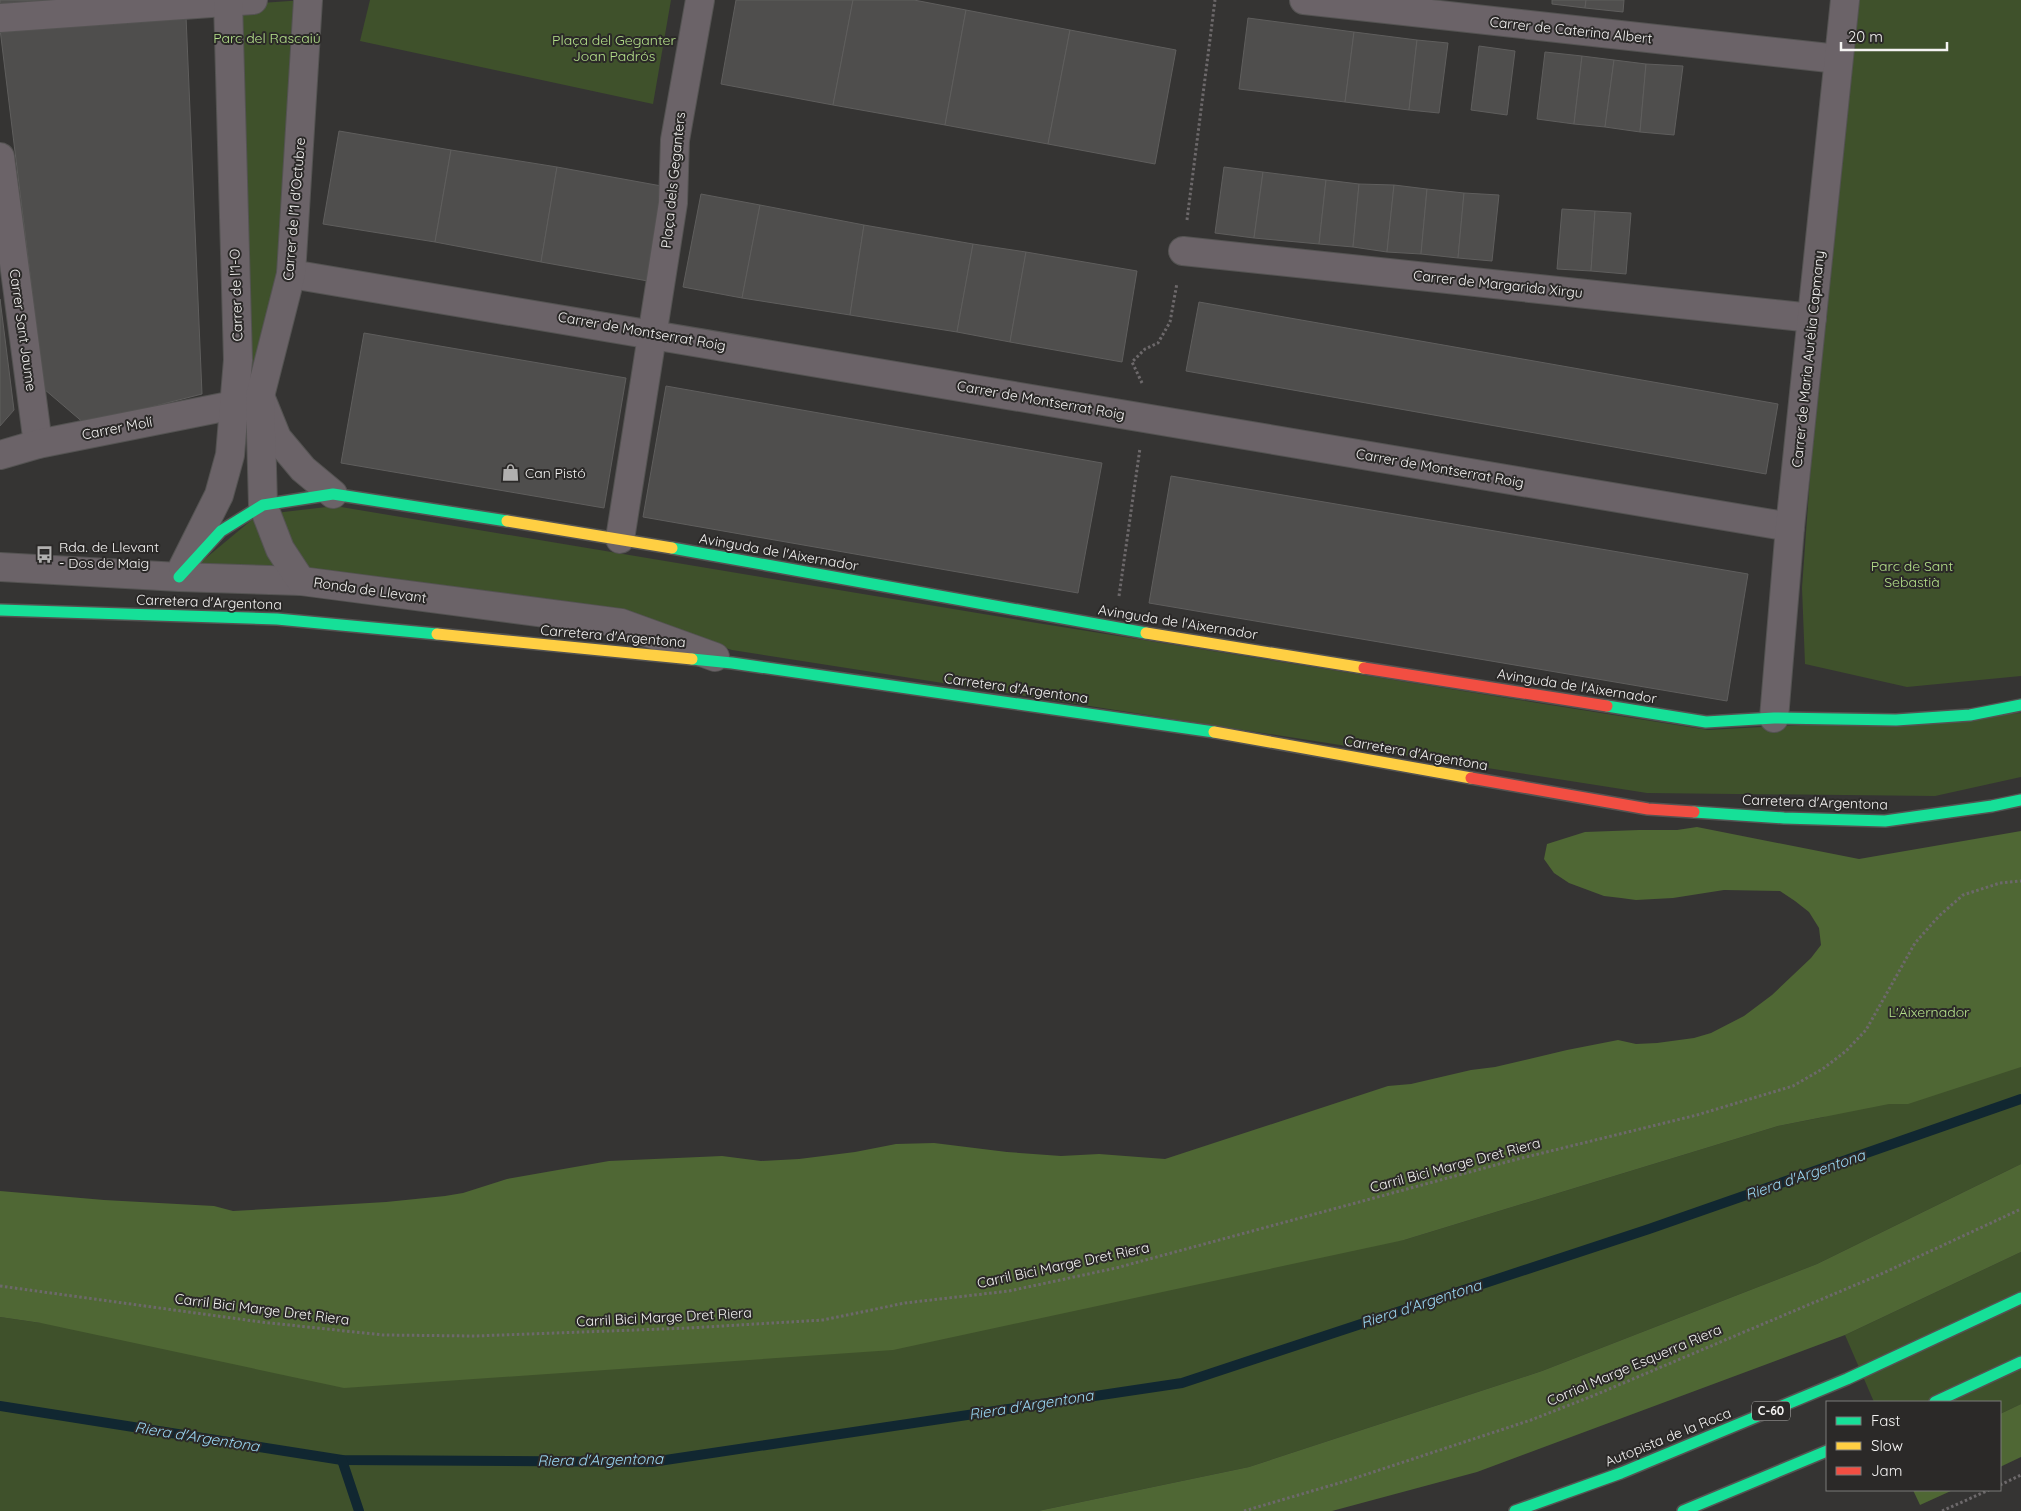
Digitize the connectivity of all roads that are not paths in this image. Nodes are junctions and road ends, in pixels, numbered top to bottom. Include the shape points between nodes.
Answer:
1 (308, 0) edge
2 (700, 0) edge
3 (1304, 0) edge
4 (1845, 0) edge
5 (240, 1) edge
6 (0, 18) edge
7 (1838, 59) junction
8 (0, 157) edge
9 (1183, 251) road end
10 (291, 274) junction
11 (1812, 318) junction
12 (653, 332) junction
13 (260, 396) junction
14 (234, 405) junction
15 (38, 444) junction
16 (0, 455) edge
17 (334, 494) junction
18 (263, 505) junction
19 (1790, 527) junction
20 (620, 539) junction
21 (0, 567) edge
22 (179, 577) junction
23 (301, 581) junction
24 (0, 610) edge
25 (732, 663) junction
26 (2021, 705) edge
27 (1774, 718) junction
28 (2021, 800) edge
29 (2021, 1298) edge
30 (2021, 1362) edge
31 (1937, 1401) edge
32 (1826, 1451) edge
33 (1515, 1511) edge
34 (1683, 1511) edge

1 - 10 street, Carrer de l'1 d'Octubre
2 - 12 street, Plaça dels Geganters via 675,140 673,203
3 - 7 street, Carrer de Caterina Albert
4 - 7 street, Carrer de Maria Aurèlia Capmany
5 - 6 street
5 - 14 street, Carrer de l'1-O via 238,360
7 - 11 street, Carrer de Maria Aurèlia Capmany
8 - 15 street, Carrer Sant Jaume
9 - 11 street, Carrer de Margarida Xirgu
10 - 12 street, Carrer de Montserrat Roig
10 - 13 street, Carrer de l'1 d'Octubre
11 - 19 street, Carrer de Maria Aurèlia Capmany
12 - 19 street, Carrer de Montserrat Roig
12 - 20 street, Plaça dels Geganters
13 - 14 street, Carrer Molí
13 - 17 street via 277,438 303,469
13 - 18 street, Carrer de l'1 d'Octubre
14 - 15 street, Carrer Molí
14 - 22 street, Carrer de l'1-O via 230,454 219,495
15 - 16 street, Carrer Molí
17 - 18 main road, Avinguda de l'Aixernador
17 - 20 main road, Avinguda de l'Aixernador
18 - 22 main road via 221,532
18 - 23 street, Carrer de l'1 d'Octubre via 280,549
19 - 27 street, Carrer de Maria Aurèlia Capmany
20 - 27 main road, Avinguda de l'Aixernador via 1114,627 1706,722
21 - 22 street, Ronda de Llevant
22 - 23 street, Ronda de Llevant
23 - 25 street, Ronda de Llevant via 622,623
24 - 25 main road, Carretera d'Argentona via 277,619
25 - 28 main road, Carretera d'Argentona via 1196,729 1648,809 1885,821
26 - 27 main road, Avinguda de l'Aixernador via 1970,715 1896,720
29 - 33 main road, Autopista de la Roca / C-60 via 1847,1379 1621,1473
30 - 31 main road
32 - 34 main road

